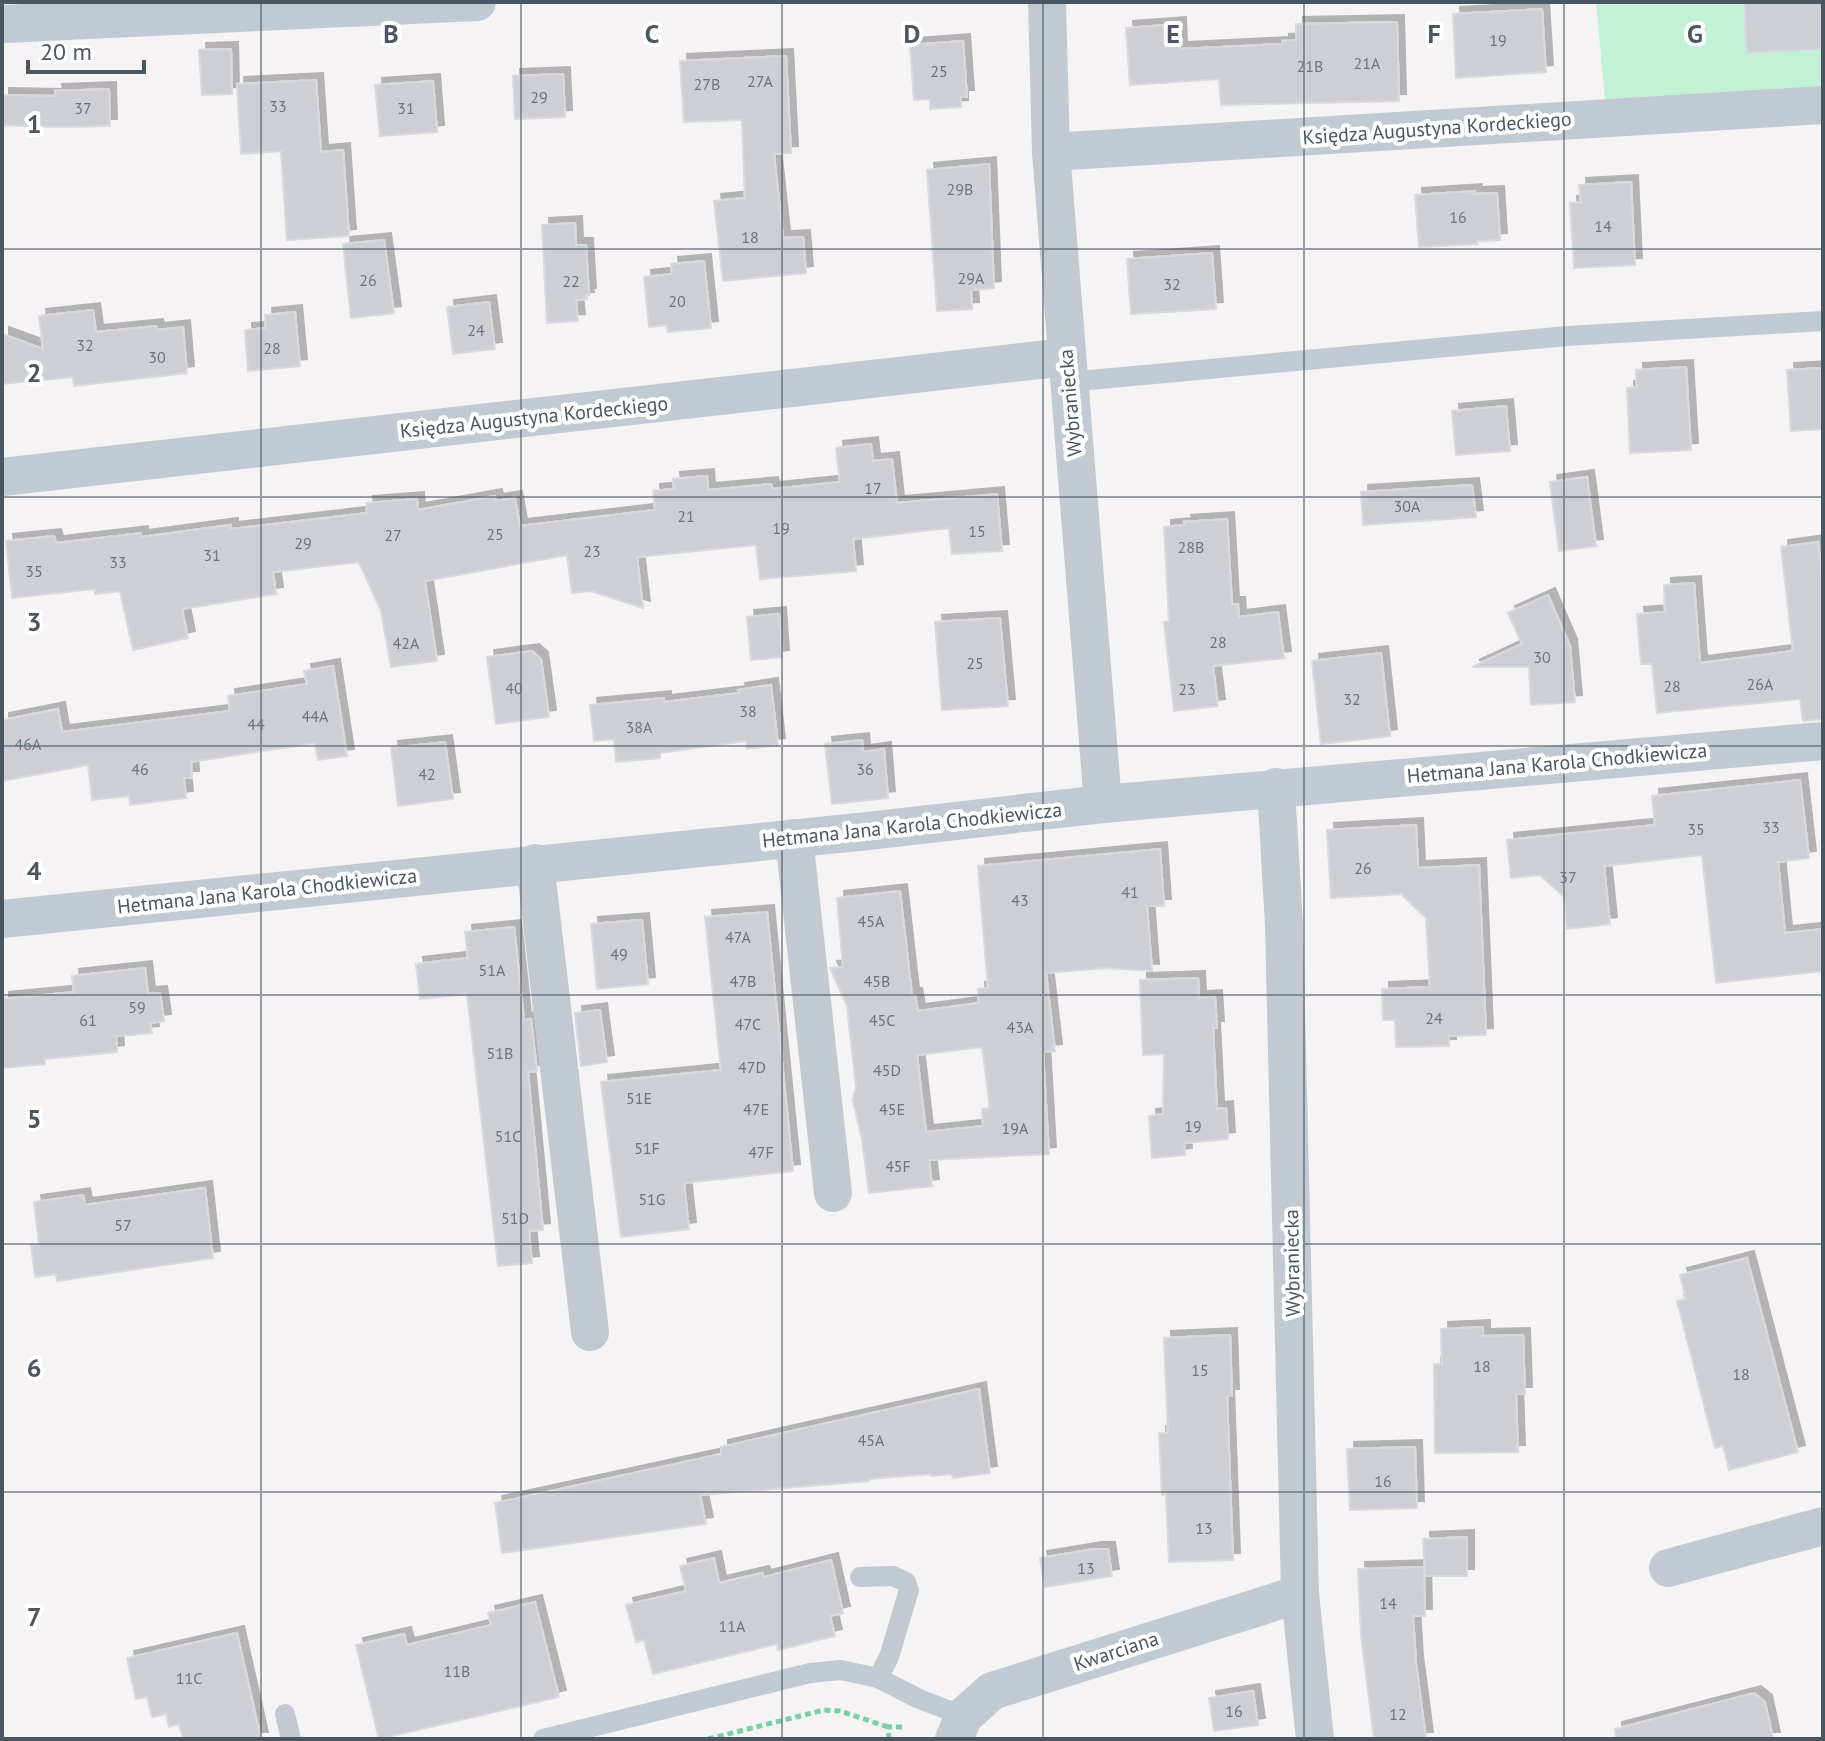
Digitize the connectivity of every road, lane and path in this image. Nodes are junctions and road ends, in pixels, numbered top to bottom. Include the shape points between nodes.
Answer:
1 (477, 2) edge
2 (1047, 2) edge
3 (2, 24) edge
4 (1823, 105) edge
5 (1051, 152) junction
6 (1823, 321) edge
7 (1067, 370) junction
8 (2, 477) edge
9 (1823, 741) edge
10 (1276, 787) junction
11 (1103, 804) junction
12 (794, 838) junction
13 (535, 863) junction
14 (2, 919) edge
15 (833, 1193) dead end
16 (590, 1332) dead end
17 (1823, 1526) edge
18 (1668, 1568) dead end
19 (860, 1577) dead end
20 (1300, 1594) junction
21 (878, 1678) junction
22 (285, 1714) dead end
23 (888, 1727) junction
24 (912, 1727) dead end
25 (959, 1727) edge
26 (554, 1738) edge
27 (291, 1739) edge
28 (708, 1739) edge
29 (889, 1739) edge
30 (1315, 1739) edge

1 - 3 street
2 - 5 street, Wybraniecka
4 - 5 street, Księdza Augustyna Kordeckiego
5 - 7 street, Wybraniecka
6 - 7 lane
7 - 8 street, Księdza Augustyna Kordeckiego
7 - 11 street, Wybraniecka
9 - 10 street, Hetmana Jana Karola Chodkiewicza
10 - 11 street, Hetmana Jana Karola Chodkiewicza
10 - 20 street, Wybraniecka
11 - 12 street, Hetmana Jana Karola Chodkiewicza
12 - 13 street, Hetmana Jana Karola Chodkiewicza
12 - 15 street
13 - 14 street, Hetmana Jana Karola Chodkiewicza
13 - 16 street
17 - 18 street
19 - 21 lane via 893,1576 906,1582 909,1590
20 - 25 street, Kwarciana via 992,1691
20 - 30 street, Wybraniecka
21 - 25 lane
21 - 26 lane via 841,1670 810,1673
22 - 27 lane
23 - 24 path
23 - 28 path via 824,1710
23 - 29 path

